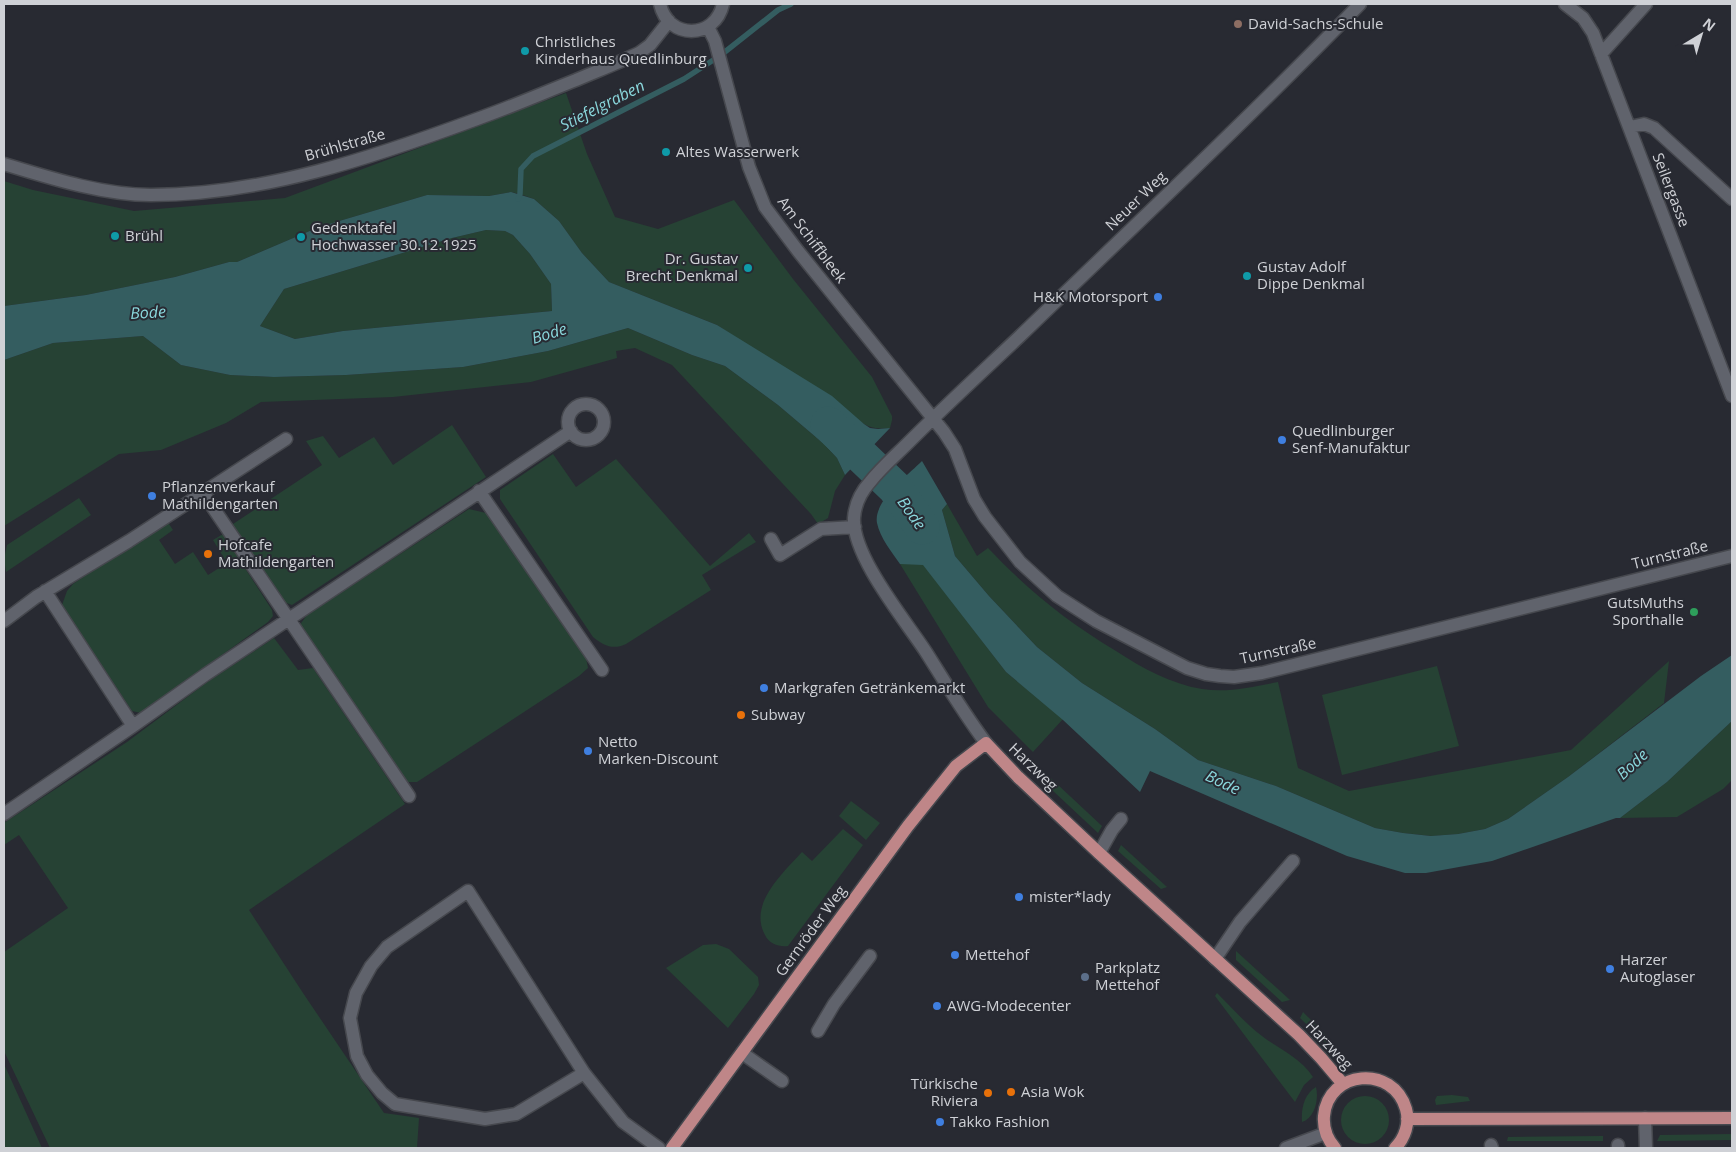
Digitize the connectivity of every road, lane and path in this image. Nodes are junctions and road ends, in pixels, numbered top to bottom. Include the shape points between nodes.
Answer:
1 (660, 4) edge
2 (723, 4) edge
3 (1360, 4) edge
4 (1565, 4) edge
5 (1646, 4) edge
6 (669, 22) junction
7 (708, 27) junction
8 (1601, 54) junction
9 (1630, 127) junction
10 (4, 164) edge
11 (1732, 199) edge
12 (1732, 396) edge
13 (933, 418) junction
14 (571, 431) dead end
15 (286, 439) dead end
16 (479, 491) junction
17 (204, 493) junction
18 (854, 523) junction
19 (771, 539) dead end
20 (1732, 556) edge
21 (45, 591) junction
22 (288, 618) junction
23 (4, 621) edge
24 (602, 670) dead end
25 (134, 726) junction
26 (986, 743) junction
27 (409, 796) dead end
28 (4, 814) edge
29 (1121, 819) dead end
30 (1100, 853) junction
31 (1293, 861) dead end
32 (870, 956) dead end
33 (1215, 959) junction
34 (818, 1031) dead end
35 (742, 1053) junction
36 (584, 1072) junction
37 (782, 1081) dead end
38 (1343, 1084) junction
39 (1645, 1118) junction
40 (1732, 1118) edge
41 (1407, 1119) junction
42 (1326, 1133) junction
43 (659, 1148) edge
44 (672, 1148) edge
45 (1286, 1148) edge
46 (1336, 1148) edge
47 (1395, 1148) edge
48 (1646, 1148) edge

1 - 6 street
2 - 7 street via 719,15
3 - 13 street, Neuer Weg
4 - 8 street, Seilergasse via 1588,25
5 - 8 street
6 - 7 street via 687,31
6 - 10 street, Brühlstraße via 639,53 510,107 358,160 278,181 207,192 125,194 50,178
7 - 13 street, Am Schiffbleek via 715,41 749,167 765,207
8 - 9 street, Seilergasse
9 - 11 street via 1644,124 1654,128
9 - 12 street, Seilergasse
13 - 18 street via 867,486 856,504
13 - 20 street, Turnstraße via 955,449 974,499 985,517 1038,580 1096,621 1170,660 1206,674 1234,677 1262,673
14 - 16 street
15 - 17 street
16 - 22 street
16 - 24 street
17 - 21 street
17 - 22 street
18 - 19 street via 821,528 780,556
18 - 26 street, Harzweg via 865,556 885,593
21 - 23 street
21 - 25 street
22 - 25 street
22 - 27 street
25 - 28 street
26 - 30 main road, Harzweg
26 - 35 main road, Gernröder Weg via 956,766 908,826
29 - 30 street
30 - 33 main road, Harzweg
31 - 33 street via 1240,922
32 - 34 street
33 - 38 main road, Harzweg via 1299,1035
35 - 37 street
35 - 44 main road, Gernröder Weg
36 - 36 street via 468,892 387,947 371,966 356,993 350,1018 358,1056 367,1075 395,1104 485,1119 516,1114
36 - 43 street via 623,1122
38 - 41 main road via 1364,1078 1385,1083 1401,1098
38 - 42 main road via 1327,1103
39 - 40 main road
39 - 41 main road
39 - 48 street
41 - 47 main road via 1405,1133
42 - 45 street
42 - 46 main road

